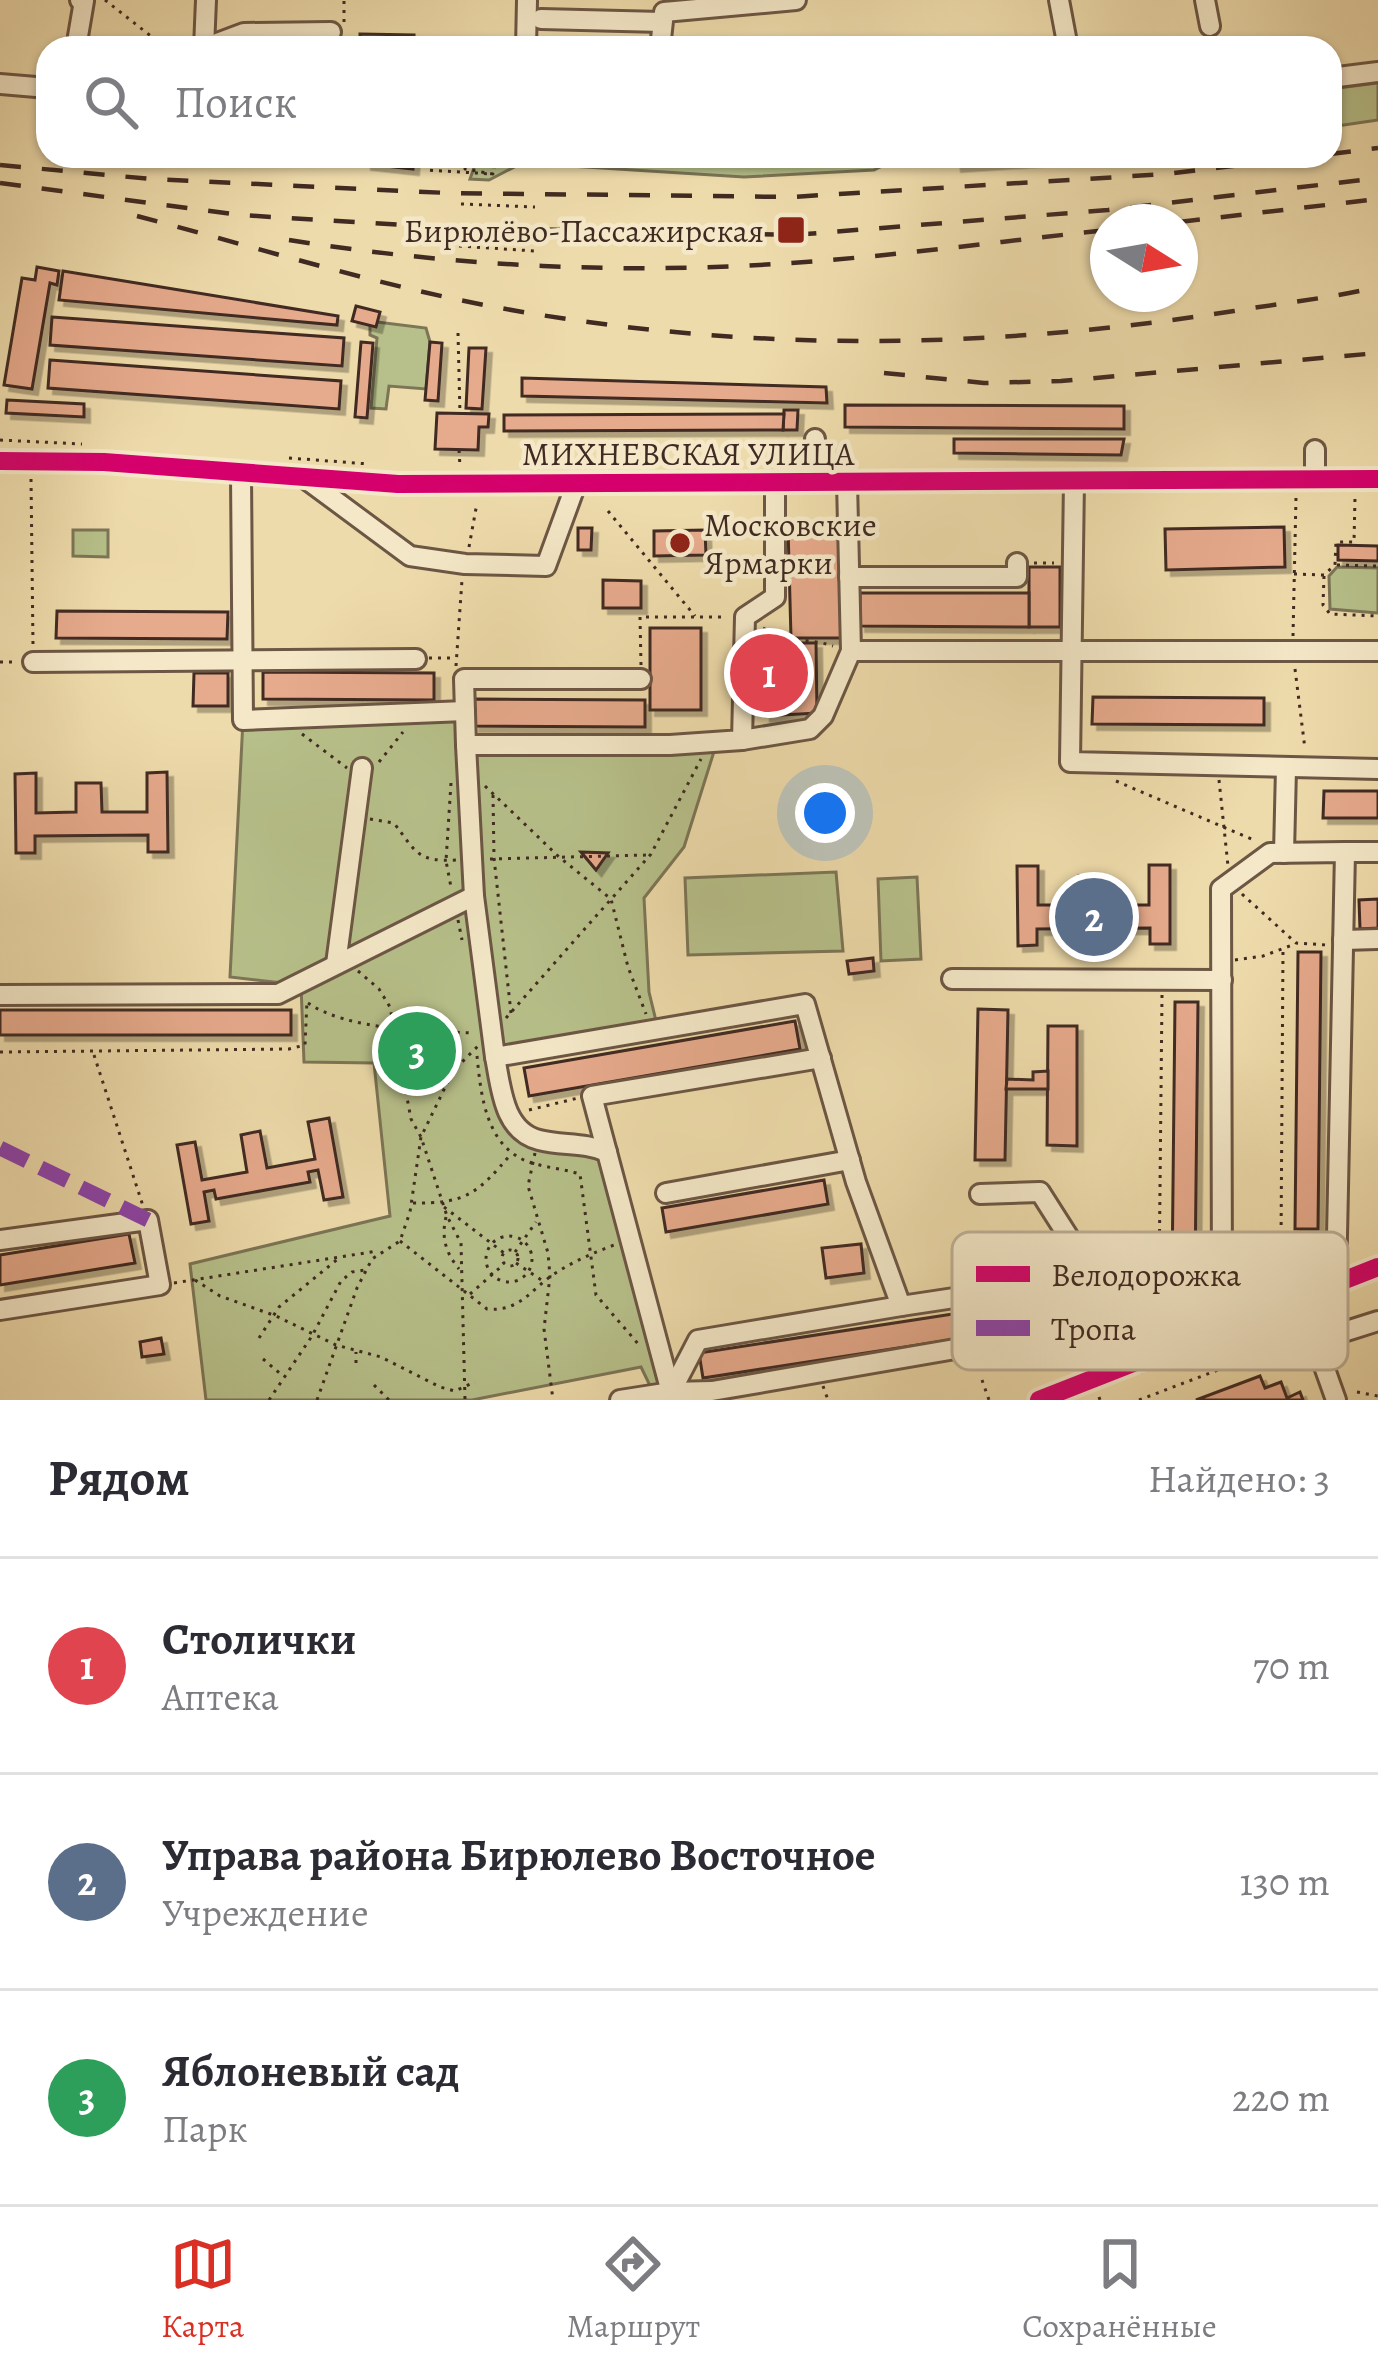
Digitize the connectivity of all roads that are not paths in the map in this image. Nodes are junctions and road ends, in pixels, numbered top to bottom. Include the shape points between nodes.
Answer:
1 (80, 0) edge
2 (206, 0) edge
3 (527, 0) edge
4 (796, 0) edge
5 (1059, 0) edge
6 (1205, 0) edge
7 (662, 9) edge
8 (541, 19) dead end
9 (1210, 26) dead end
10 (331, 32) dead end
11 (78, 36) edge
12 (204, 36) edge
13 (236, 36) edge
14 (526, 36) edge
15 (1066, 36) edge
16 (1378, 72) edge
17 (1342, 76) edge
18 (0, 84) edge
19 (36, 87) edge
20 (815, 439) dead end
21 (1315, 450) dead end
22 (0, 461) edge
23 (241, 475) junction
24 (1378, 478) edge
25 (306, 479) junction
26 (1315, 479) junction
27 (1074, 481) junction
28 (775, 482) junction
29 (816, 482) junction
30 (847, 482) junction
31 (576, 484) junction
32 (1016, 562) road end
33 (849, 578) junction
34 (850, 651) junction
35 (1378, 651) edge
36 (1074, 652) junction
37 (416, 659) road end
38 (242, 660) junction
39 (33, 662) road end
40 (641, 679) road end
41 (465, 711) junction
42 (742, 740) junction
43 (466, 745) junction
44 (1286, 768) junction
45 (1378, 770) edge
46 (361, 778) road end
47 (1378, 851) edge
48 (1346, 852) junction
49 (1284, 853) junction
50 (475, 896) junction
51 (1378, 939) edge
52 (1343, 940) junction
53 (341, 962) junction
54 (1222, 970) junction
55 (952, 979) dead end
56 (0, 995) edge
57 (495, 1057) junction
58 (821, 1058) junction
59 (607, 1152) junction
60 (850, 1160) junction
61 (666, 1193) dead end
62 (980, 1194) dead end
63 (1065, 1232) edge
64 (1222, 1232) edge
65 (1337, 1232) edge
66 (0, 1240) edge
67 (1378, 1267) edge
68 (1348, 1279) edge
69 (952, 1298) edge
70 (901, 1306) junction
71 (0, 1310) edge
72 (1378, 1321) edge
73 (1348, 1329) edge
74 (952, 1350) edge
75 (1117, 1370) edge
76 (1325, 1370) edge
77 (672, 1396) edge
78 (620, 1400) edge
79 (1039, 1400) edge
80 (1336, 1400) edge

1 - 11 street
2 - 12 street
3 - 14 street
4 - 7 street
5 - 15 street
6 - 9 street
7 - 8 street
10 - 13 street
16 - 17 street
18 - 19 street
20 - 29 street
21 - 26 street
22 - 23 street, МИХНЕВСКАЯ УЛИЦА
23 - 25 street, МИХНЕВСКАЯ УЛИЦА
23 - 38 street
24 - 26 street, МИХНЕВСКАЯ УЛИЦА
25 - 31 street, МИХНЕВСКАЯ УЛИЦА
25 - 31 street via 410,556 546,566
26 - 27 street, МИХНЕВСКАЯ УЛИЦА
27 - 30 street, МИХНЕВСКАЯ УЛИЦА
27 - 36 street
28 - 29 street, МИХНЕВСКАЯ УЛИЦА
28 - 31 street, МИХНЕВСКАЯ УЛИЦА
28 - 42 street via 775,596 745,616
29 - 30 street, МИХНЕВСКАЯ УЛИЦА
30 - 33 street
32 - 33 street via 1017,577
33 - 34 street
34 - 36 street
34 - 42 street via 810,729
35 - 36 street
36 - 44 street via 1070,762
37 - 38 street
38 - 39 street
38 - 41 street via 243,720
40 - 41 street via 464,679
41 - 43 street
42 - 43 street
43 - 50 street
44 - 45 street
44 - 49 street
46 - 53 street
47 - 48 street
48 - 49 street
48 - 52 street
49 - 54 street via 1270,853 1221,889
50 - 53 street
50 - 57 street
51 - 52 street
52 - 65 street
53 - 56 street via 278,994
54 - 55 street via 1162,981
54 - 64 street
57 - 58 street via 805,1004
57 - 59 street via 519,1130
58 - 59 street via 592,1096
58 - 60 street
59 - 77 street
60 - 61 street
60 - 70 street
62 - 63 street via 1040,1192
66 - 71 street via 148,1220 160,1285
67 - 68 street
69 - 70 street
70 - 77 street via 698,1340
72 - 73 street
74 - 77 street
75 - 79 street
76 - 80 street
77 - 78 street

